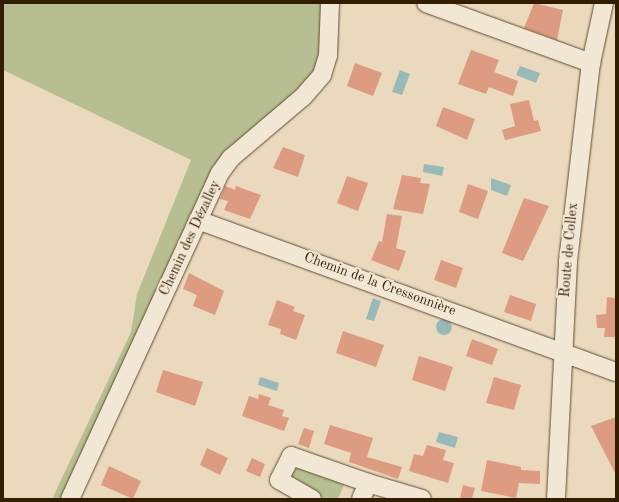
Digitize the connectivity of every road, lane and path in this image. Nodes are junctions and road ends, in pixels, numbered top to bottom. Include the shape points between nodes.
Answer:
1 (330, 3) edge
2 (426, 3) edge
3 (604, 3) edge
4 (591, 63) junction
5 (198, 220) junction
6 (561, 352) junction
7 (616, 372) edge
8 (365, 491) edge
9 (70, 499) edge
10 (312, 499) edge
11 (422, 499) edge
12 (556, 499) edge

1 - 5 street, Chemin des Dézalley via 328,55 322,75 303,97 231,158
2 - 4 street
3 - 4 street, Route de Collex
4 - 6 street, Route de Collex
5 - 6 street, Chemin de la Cressonnière
5 - 9 street, Chemin des Dézalley
6 - 7 street, Chemin de la Cressonnière
6 - 12 street, Route de Collex
8 - 10 street via 291,456 280,480
8 - 11 street

